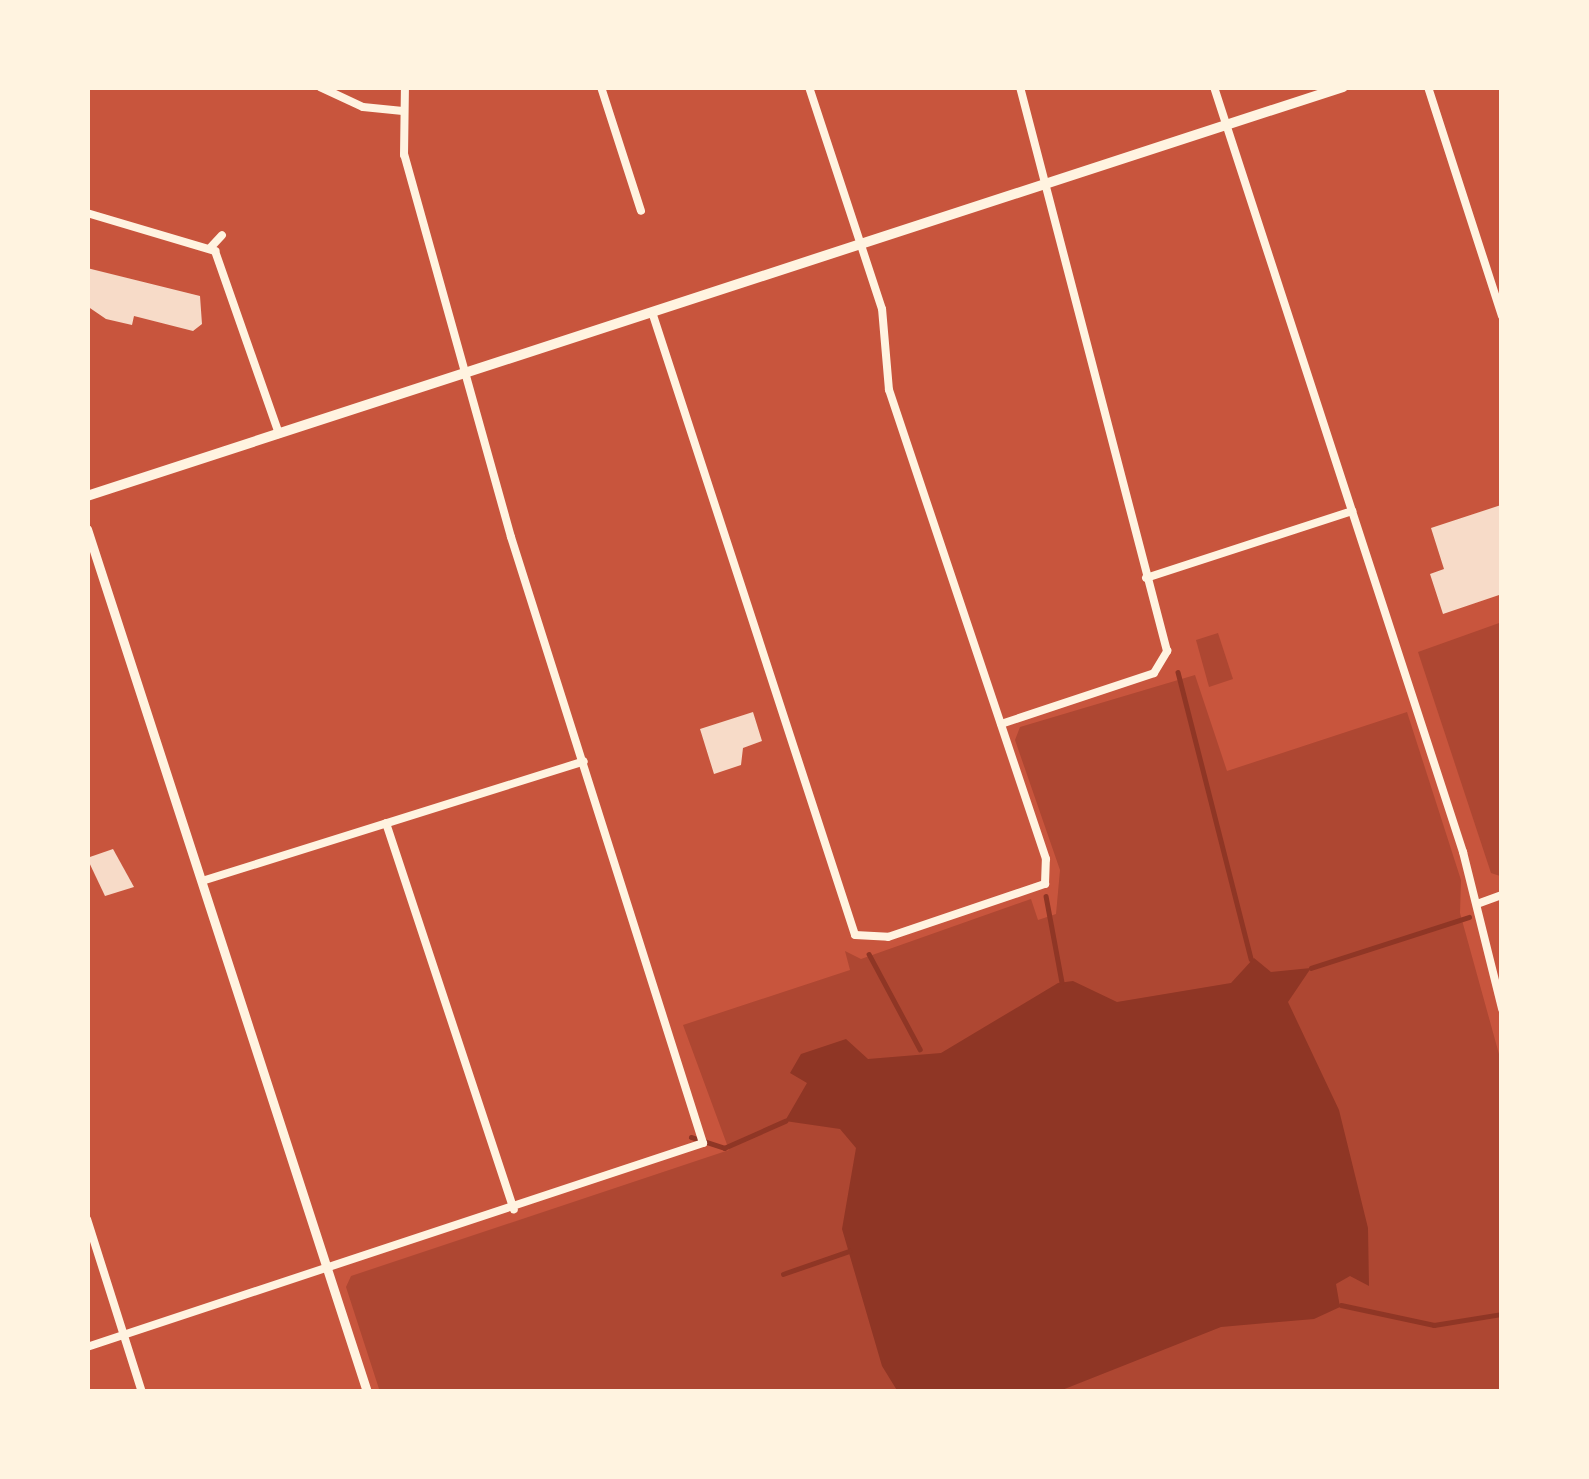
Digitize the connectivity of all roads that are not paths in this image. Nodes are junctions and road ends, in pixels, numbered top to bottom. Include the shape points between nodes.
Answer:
1 (320, 87) edge
2 (406, 87) edge
3 (602, 87) edge
4 (809, 87) edge
5 (1020, 87) edge
6 (1214, 87) edge
7 (1342, 87) edge
8 (1427, 87) edge
9 (403, 111) junction
10 (1227, 125) junction
11 (1048, 183) junction
12 (641, 212) dead end
13 (87, 213) edge
14 (222, 236) dead end
15 (861, 244) junction
16 (211, 247) junction
17 (652, 312) junction
18 (1502, 316) edge
19 (469, 372) junction
20 (279, 434) junction
21 (87, 496) edge
22 (1352, 511) junction
23 (87, 529) edge
24 (1146, 578) junction
25 (1000, 724) junction
26 (584, 761) junction
27 (386, 823) junction
28 (202, 881) junction
29 (1502, 896) edge
30 (1477, 904) junction
31 (1502, 1009) edge
32 (514, 1209) junction
33 (87, 1219) edge
34 (327, 1269) junction
35 (124, 1335) junction
36 (87, 1347) edge
37 (142, 1392) edge
38 (367, 1392) edge

1 - 9 street via 364,107
2 - 9 street
3 - 12 street
4 - 15 street
5 - 11 street
6 - 10 street
7 - 10 main road
8 - 18 street
9 - 19 street via 404,155
10 - 11 main road
10 - 22 street
11 - 15 main road
11 - 24 street
13 - 16 street
14 - 16 street
15 - 17 main road
15 - 25 street via 882,309 890,390
16 - 20 street
17 - 19 main road
17 - 25 street via 860,938 888,937 1047,879
19 - 20 main road
19 - 26 street via 511,537
20 - 21 main road
22 - 24 street
22 - 30 street
23 - 28 street
24 - 25 street via 1166,657 1154,673
26 - 27 street
26 - 32 street via 703,1143
27 - 28 street
27 - 32 street
28 - 34 street
29 - 30 street
30 - 31 street
32 - 34 street
33 - 35 street
34 - 35 street
34 - 38 street
35 - 36 street
35 - 37 street

